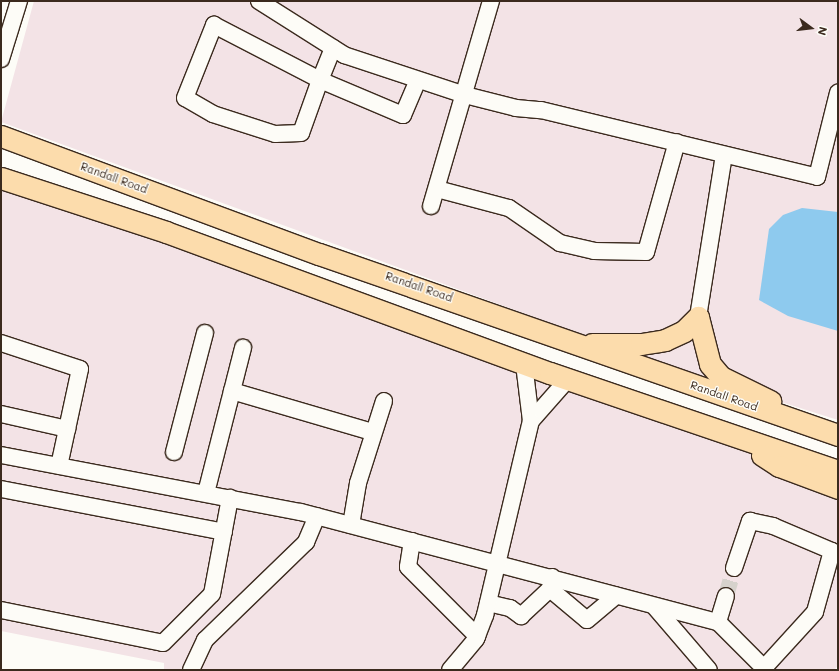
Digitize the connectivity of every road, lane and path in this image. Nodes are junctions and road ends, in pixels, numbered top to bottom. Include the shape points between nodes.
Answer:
1 (19, 1) edge
2 (259, 1) edge
3 (491, 1) edge
4 (332, 48) junction
5 (1, 59) edge
6 (320, 80) junction
7 (418, 80) junction
8 (838, 93) edge
9 (465, 95) junction
10 (1, 136) edge
11 (677, 142) junction
12 (724, 155) junction
13 (1, 178) edge
14 (437, 189) junction
15 (431, 206) dead end
16 (698, 317) junction
17 (205, 333) dead end
18 (1, 343) edge
19 (575, 344) junction
20 (243, 348) dead end
21 (524, 364) junction
22 (568, 379) junction
23 (232, 392) junction
24 (384, 401) dead end
25 (1, 414) edge
26 (531, 421) junction
27 (67, 429) junction
28 (722, 431) junction
29 (372, 432) junction
30 (838, 435) edge
31 (174, 452) dead end
32 (1, 455) edge
33 (59, 466) junction
34 (838, 471) edge
35 (838, 488) edge
36 (1, 489) edge
37 (206, 493) junction
38 (230, 498) junction
39 (317, 516) junction
40 (351, 525) junction
41 (224, 532) junction
42 (412, 541) junction
43 (496, 564) junction
44 (734, 568) tunnel mouth
45 (551, 583) junction
46 (616, 596) junction
47 (726, 596) tunnel mouth
48 (488, 603) junction
49 (654, 606) junction
50 (1, 610) edge
51 (718, 622) junction
52 (477, 636) junction
53 (764, 669) edge
54 (191, 670) edge
55 (450, 670) edge
56 (710, 670) edge

1 - 5 street
2 - 4 street
3 - 9 street
4 - 6 street
4 - 7 street
6 - 6 street via 214,25 184,98 213,114 268,132 301,133
6 - 7 street via 403,115
7 - 9 street
8 - 12 street via 817,176
9 - 11 street
9 - 14 street
10 - 19 main road, Randall Road
11 - 12 street
11 - 14 street via 646,252 594,251 560,243 509,208
12 - 16 street
13 - 21 main road via 166,232
14 - 15 street
16 - 19 main road via 684,331 665,340 641,344
16 - 30 main road via 710,364 721,377
17 - 31 street
18 - 27 street via 80,369
19 - 30 main road, Randall Road
20 - 23 street
21 - 22 main road
21 - 26 street
22 - 26 street
22 - 28 main road
23 - 29 street
23 - 37 street
24 - 29 street
25 - 27 street
26 - 43 street
27 - 33 street
28 - 34 main road
28 - 35 main road via 779,466
29 - 40 street
32 - 33 street
33 - 37 street
36 - 41 street
37 - 38 street
38 - 39 street
38 - 41 street
39 - 40 street
39 - 54 street via 306,542 205,640
40 - 42 street
41 - 50 street via 212,594 163,643
42 - 43 street
42 - 52 street via 408,566
43 - 45 street
43 - 48 street
44 - 53 street via 750,521 772,526 832,551 815,612
45 - 46 street
45 - 46 street via 587,620
45 - 48 street via 521,616 510,608
46 - 49 street
47 - 51 street
48 - 52 street
49 - 51 street
49 - 56 street
51 - 53 street
52 - 55 street

